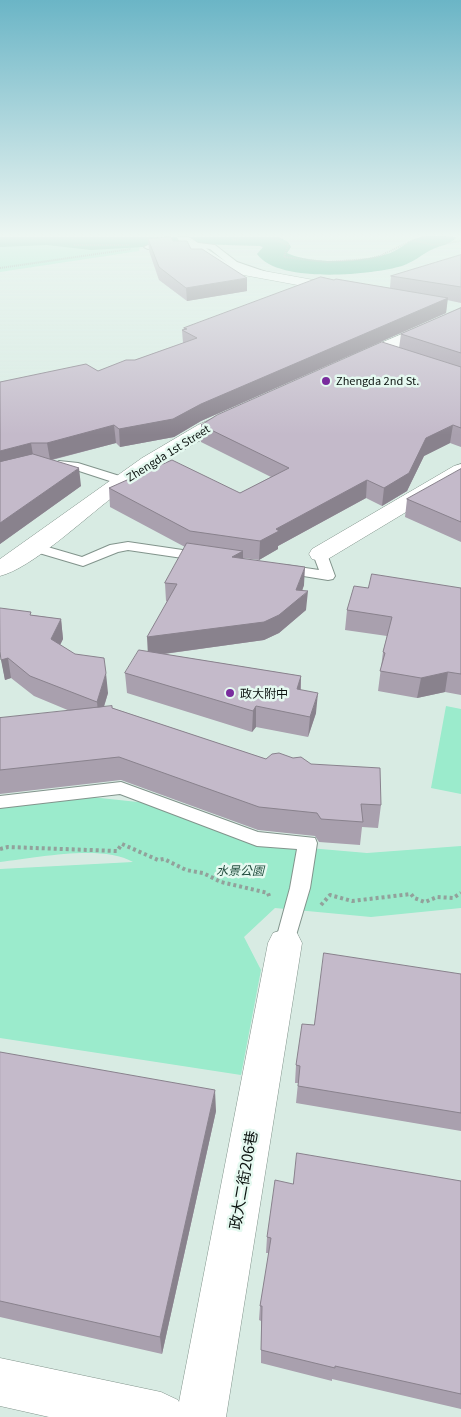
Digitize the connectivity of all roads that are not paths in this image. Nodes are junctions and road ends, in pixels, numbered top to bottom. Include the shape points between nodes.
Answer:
1 (442, 306) edge
2 (461, 309) edge
3 (461, 314) edge
4 (378, 350) junction
5 (406, 359) edge
6 (336, 369) edge
7 (254, 406) edge
8 (49, 465) edge
9 (461, 470) edge
10 (122, 481) junction
11 (34, 547) junction
12 (320, 554) joint
13 (214, 559) edge
14 (271, 567) edge
15 (0, 568) edge
16 (0, 802) edge
17 (284, 943) joint
18 (0, 1382) edge
19 (161, 1417) edge
20 (200, 1417) edge

1 - 2 street
3 - 4 street
4 - 5 street
4 - 6 street
7 - 10 street, Zhengda 1st Street via 180,443
8 - 10 lane via 74,466
9 - 12 street
10 - 11 street, Zhengda 1st Street
11 - 13 lane via 83,562 128,546
11 - 15 street, Zhengda 1st Street
12 - 14 lane via 328,576
16 - 17 lane via 121,788 257,839 308,843 300,888
17 - 20 street, 政大二街206巷
18 - 19 street

